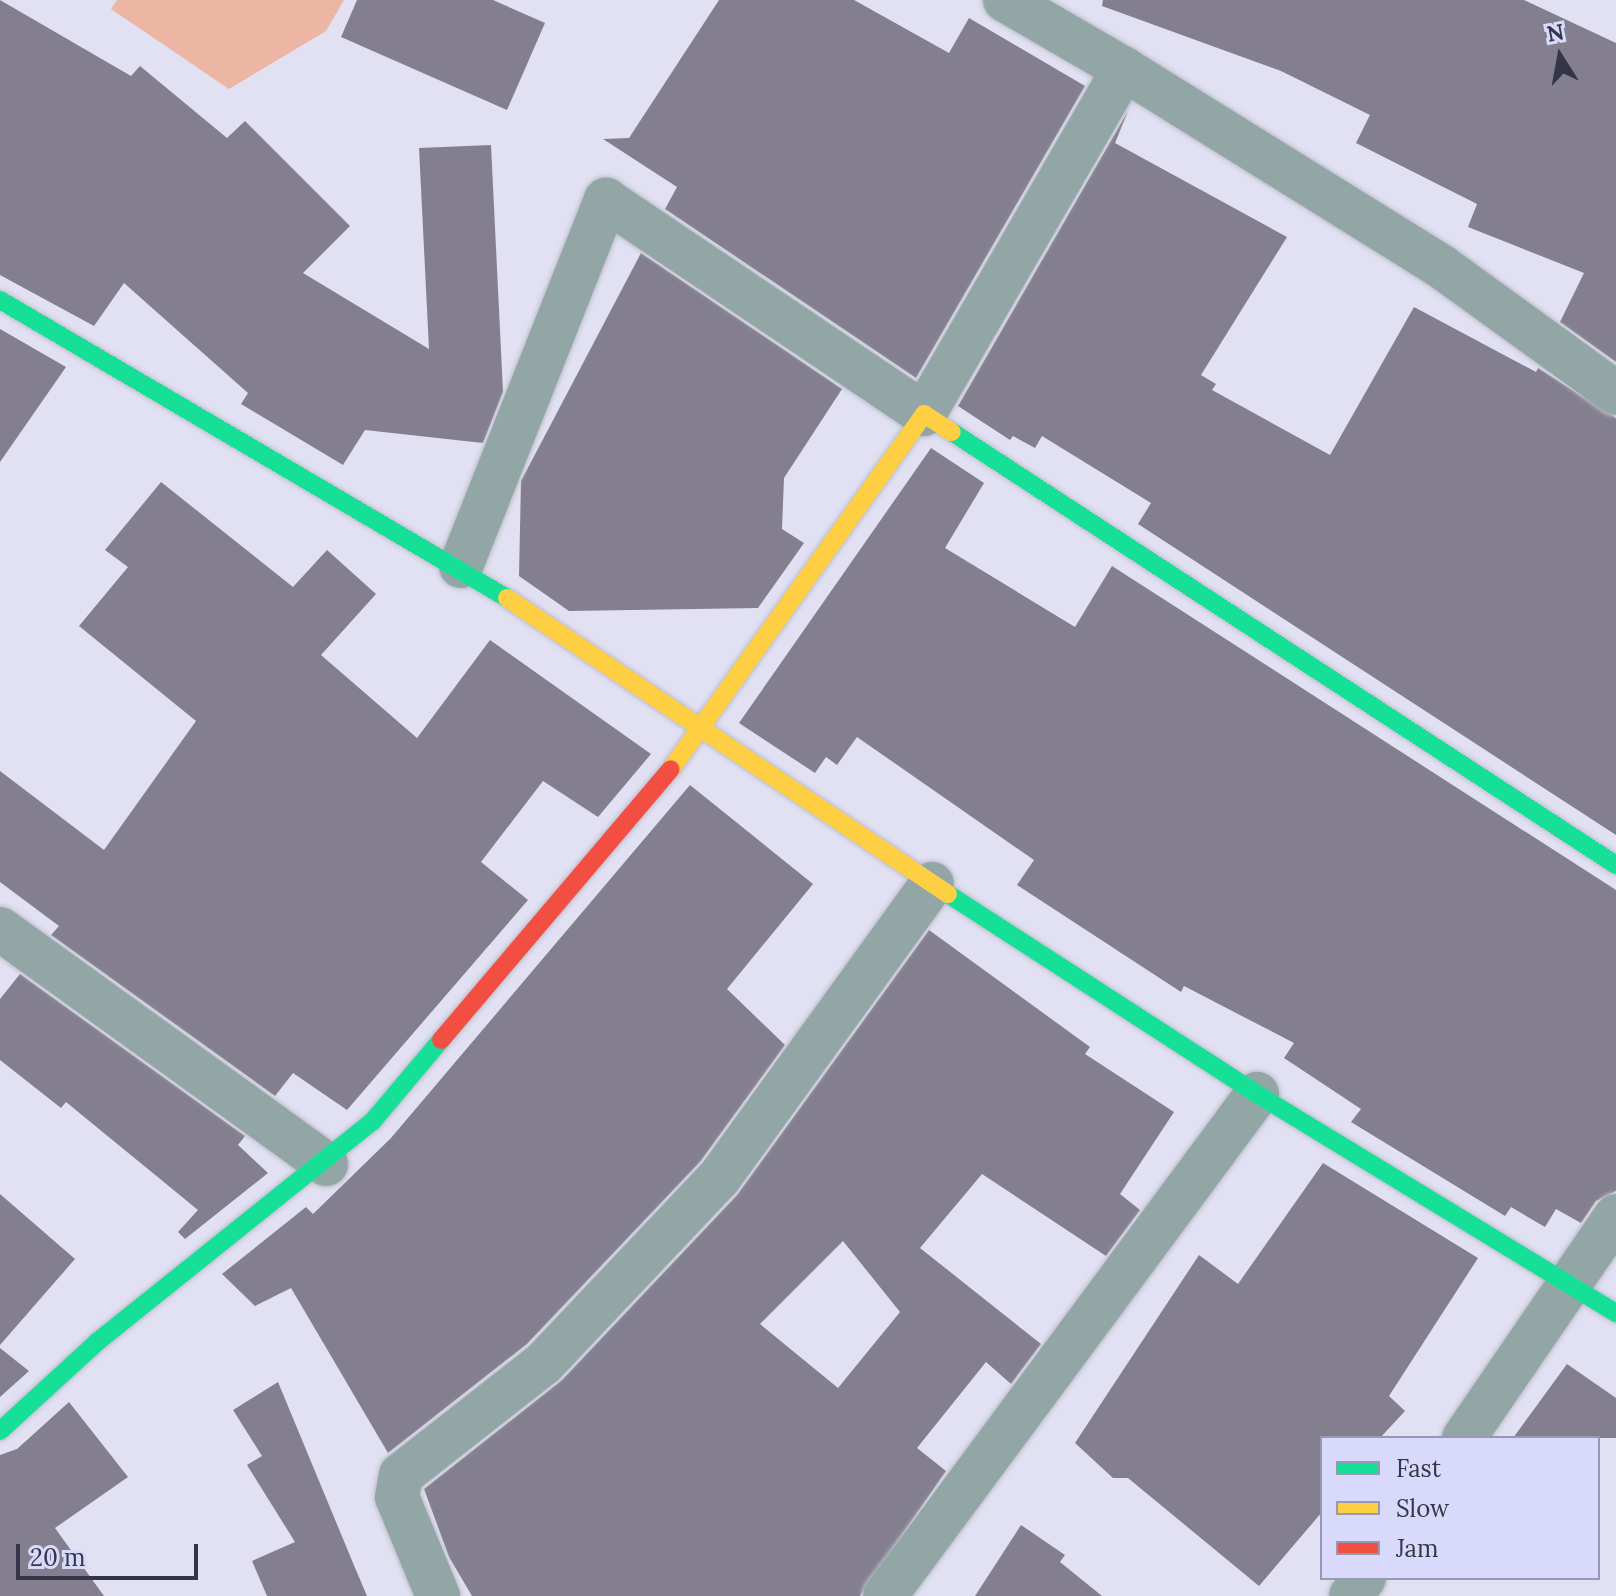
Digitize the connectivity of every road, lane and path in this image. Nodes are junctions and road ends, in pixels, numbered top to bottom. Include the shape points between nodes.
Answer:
1 (1005, 0) edge
2 (1124, 69) junction
3 (0, 300) edge
4 (1616, 393) edge
5 (924, 414) junction
6 (461, 566) junction
7 (701, 734) junction
8 (1616, 865) edge
9 (932, 884) junction
10 (0, 929) edge
11 (1257, 1094) junction
12 (326, 1164) junction
13 (1616, 1216) edge
14 (1573, 1286) junction
15 (1616, 1313) edge
16 (0, 1431) edge
17 (1465, 1436) edge
18 (438, 1596) edge
19 (885, 1596) edge

1 - 2 street
2 - 4 street via 1429,258
2 - 5 street
3 - 6 street
5 - 6 street via 606,200
5 - 7 street
5 - 8 street
6 - 7 street
7 - 9 street
7 - 12 street via 372,1122
9 - 11 street
9 - 18 street via 719,1178 544,1363 401,1475 400,1507
10 - 12 street
11 - 14 street
11 - 19 street
12 - 16 street via 97,1342
13 - 14 street
14 - 15 street
14 - 17 street

